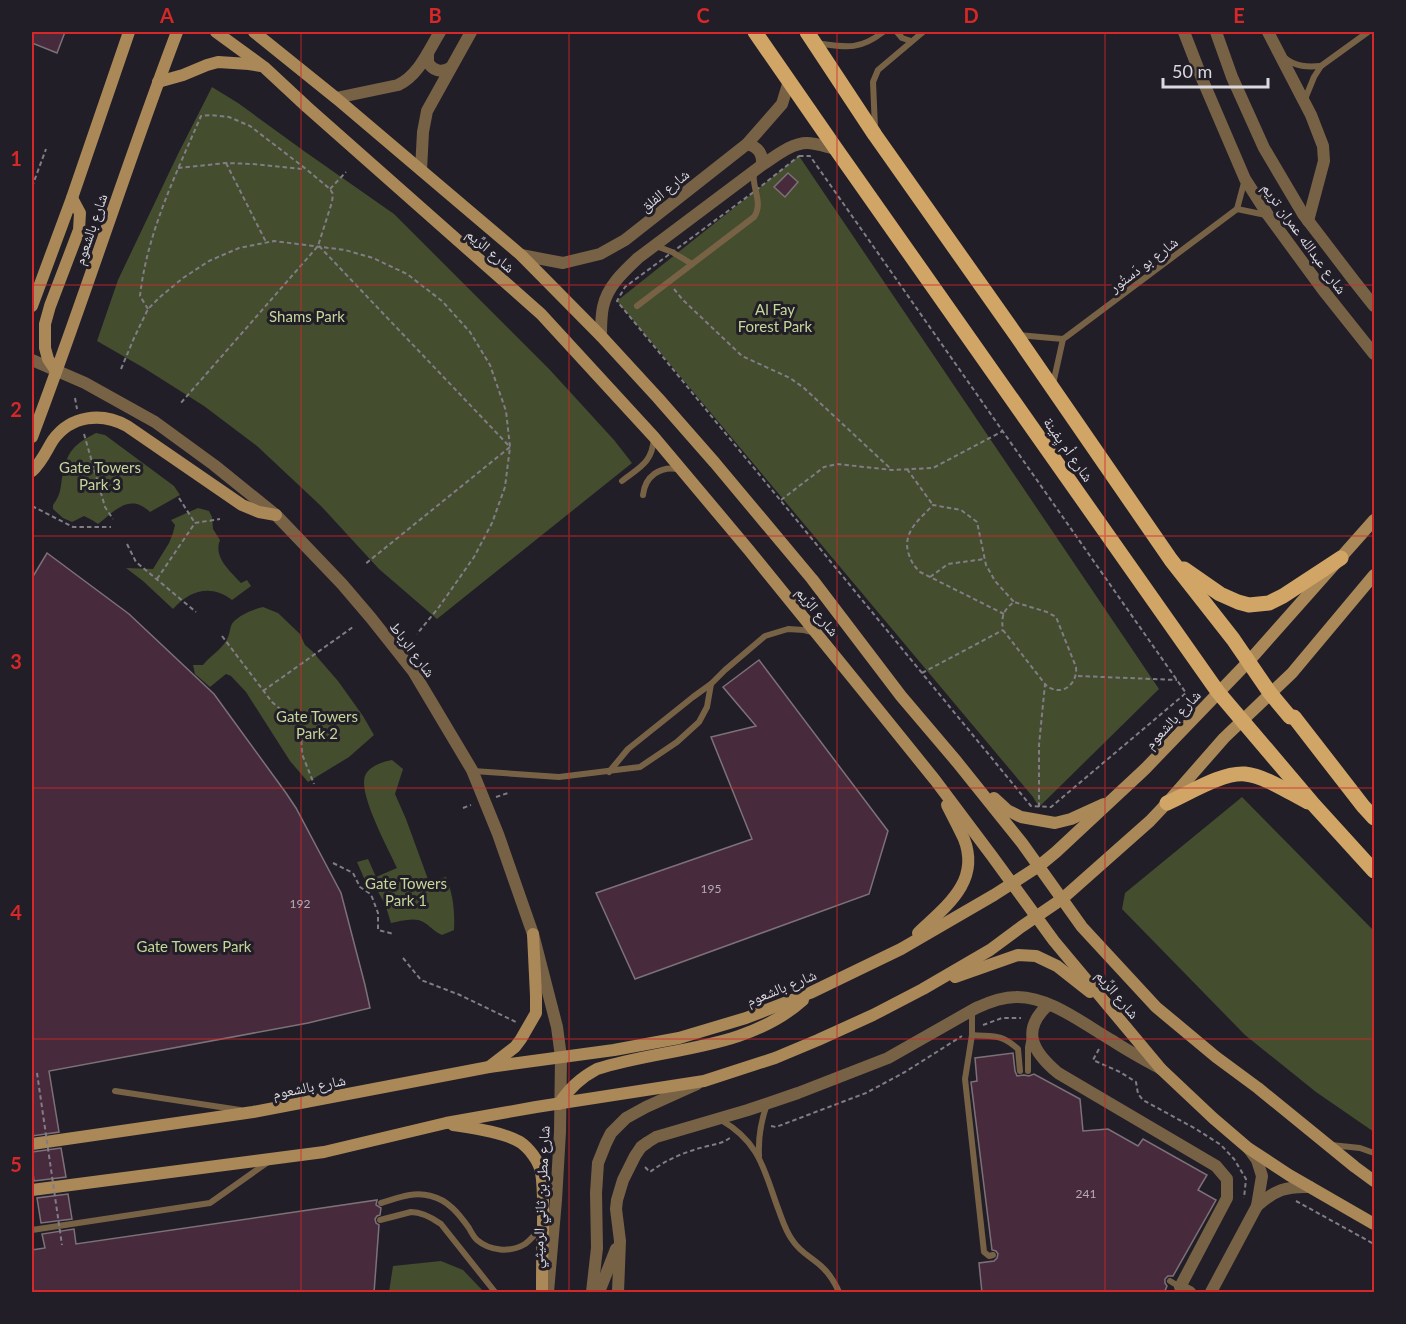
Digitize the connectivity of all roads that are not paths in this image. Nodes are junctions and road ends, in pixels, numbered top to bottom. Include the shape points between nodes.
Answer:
1 (118, 32) edge
2 (129, 32) edge
3 (177, 32) edge
4 (216, 32) edge
5 (254, 32) edge
6 (440, 32) edge
7 (471, 32) edge
8 (755, 32) edge
9 (883, 32) edge
10 (897, 32) edge
11 (923, 32) edge
12 (1184, 32) edge
13 (1216, 32) edge
14 (1268, 32) edge
15 (1368, 32) edge
16 (811, 37) edge
17 (911, 41) junction
18 (428, 52) junction
19 (1279, 53) junction
20 (119, 61) junction
21 (1321, 66) junction
22 (264, 67) junction
23 (450, 68) junction
24 (789, 81) junction
25 (158, 82) junction
26 (336, 98) junction
27 (1304, 102) junction
28 (875, 135) junction
29 (747, 144) junction
30 (836, 149) junction
31 (758, 168) junction
32 (421, 170) junction
33 (1245, 179) junction
34 (72, 198) junction
35 (1238, 209) junction
36 (1268, 215) junction
37 (1308, 220) junction
38 (625, 240) junction
39 (655, 246) junction
40 (521, 255) junction
41 (638, 258) junction
42 (692, 264) junction
43 (32, 306) edge
44 (637, 306) dead end
45 (1374, 306) edge
46 (1016, 335) junction
47 (601, 336) junction
48 (1063, 339) junction
49 (1374, 354) edge
50 (32, 360) edge
51 (56, 371) junction
52 (1052, 387) junction
53 (32, 437) edge
54 (654, 437) junction
55 (682, 470) junction
56 (32, 471) edge
57 (622, 481) dead end
58 (643, 495) dead end
59 (276, 515) junction
60 (1374, 520) edge
61 (1341, 558) junction
62 (1171, 560) junction
63 (1374, 575) edge
64 (817, 633) junction
65 (1249, 661) junction
66 (711, 684) junction
67 (1218, 692) junction
68 (1270, 693) junction
69 (1242, 721) junction
70 (957, 762) junction
71 (472, 770) junction
72 (608, 772) junction
73 (934, 780) junction
74 (1113, 800) junction
75 (1167, 803) junction
76 (1314, 806) junction
77 (1374, 818) edge
78 (1039, 866) junction
79 (1374, 871) edge
80 (1012, 883) junction
81 (1062, 899) junction
82 (1036, 917) junction
83 (533, 934) junction
84 (901, 949) junction
85 (923, 989) junction
86 (810, 993) junction
87 (1048, 1005) junction
88 (972, 1011) junction
89 (1113, 1011) junction
90 (1034, 1024) junction
91 (972, 1032) junction
92 (561, 1057) junction
93 (489, 1067) junction
94 (1161, 1069) junction
95 (1020, 1071) dead end
96 (1028, 1071) dead end
97 (704, 1081) junction
98 (115, 1090) dead end
99 (559, 1104) junction
100 (767, 1104) junction
101 (253, 1112) junction
102 (719, 1119) junction
103 (446, 1124) junction
104 (32, 1144) edge
105 (1327, 1145) junction
106 (1248, 1148) junction
107 (1374, 1153) edge
108 (759, 1156) junction
109 (272, 1159) junction
110 (1374, 1181) edge
111 (1310, 1187) junction
112 (32, 1190) edge
113 (381, 1203) dead end
114 (1254, 1204) junction
115 (380, 1220) dead end
116 (1374, 1224) edge
117 (543, 1226) junction
118 (32, 1230) edge
119 (620, 1241) junction
120 (993, 1256) dead end
121 (1180, 1287) edge
122 (495, 1293) edge
123 (542, 1293) edge
124 (548, 1293) edge
125 (592, 1293) edge
126 (599, 1293) edge
127 (618, 1293) edge
128 (839, 1293) edge
129 (1210, 1293) edge

1 - 20 main road
2 - 20 main road, شارع بالشعوم
3 - 25 main road, شارع بالشعوم
4 - 22 main road, شارع الرِّيم
5 - 26 main road, شارع الرِّيم
6 - 18 street
7 - 23 street
8 - 24 main road, شارع أم يِفينة
9 - 16 lane via 866,43 846,47
10 - 17 lane
11 - 17 lane
12 - 33 street, شارع عبدالله عمران تريم
13 - 37 street, شارع عبدالله عمران تريم via 1264,148
14 - 19 street, شارع عبدالله عمران تريم
15 - 21 lane
16 - 28 main road, شارع أم يِفينة
17 - 28 lane via 878,70 873,82
18 - 23 street via 428,63 435,70
18 - 26 street via 419,68 398,86
19 - 21 lane via 1291,63
19 - 27 street, شارع عبدالله عمران تريم
20 - 34 main road, شارع بالشعوم
21 - 27 lane
22 - 25 main road via 218,62
22 - 54 main road, شارع الرِّيم via 541,314
23 - 32 street via 427,111
24 - 29 street, شارع الفلق via 782,104
24 - 30 main road, شارع أم يِفينة
25 - 51 main road, شارع بالشعوم
26 - 32 main road, شارع الرِّيم
27 - 37 street, شارع عبدالله عمران تريم via 1323,146 1324,161
28 - 46 main road, شارع أم يِفينة
29 - 31 street via 761,153
29 - 38 street, شارع الفلق
30 - 31 street via 800,144
30 - 67 main road, شارع أم يِفينة
31 - 39 street
31 - 42 lane via 753,184 759,200 754,218
32 - 40 main road, شارع الرِّيم
33 - 35 lane
33 - 36 street, شارع عبدالله عمران تريم
34 - 43 main road, شارع بالشعوم
34 - 51 main road via 80,213 79,230 45,324 48,359
35 - 36 lane
35 - 48 lane, شارع بو دَستُور
36 - 49 street, شارع عبدالله عمران تريم
37 - 45 street, شارع عبدالله عمران تريم
38 - 40 street, شارع الفلق via 600,254 563,264
38 - 41 street via 626,252
39 - 41 street
39 - 42 lane
40 - 47 main road, شارع الرِّيم
41 - 47 street via 609,291
42 - 44 lane
46 - 48 lane
46 - 52 main road, شارع أم يِفينة
47 - 70 main road, شارع الرِّيم via 812,579
48 - 52 lane
50 - 51 street, شارع الرباط
51 - 53 main road, شارع بالشعوم
51 - 59 street, شارع الرباط via 155,422
52 - 62 main road, شارع أم يِفينة
54 - 55 main road, شارع الرِّيم
54 - 57 lane via 646,462
55 - 58 lane via 658,471 647,480
55 - 64 main road, شارع الرِّيم
56 - 59 main road via 64,428 90,417 109,418 127,426 242,506
59 - 71 street, شارع الرباط via 342,584 413,671
60 - 61 main road, شارع بالشعوم
61 - 62 main road via 1283,596 1269,603 1249,605 1220,594
61 - 65 main road, شارع بالشعوم
62 - 65 main road, شارع أم يِفينة
63 - 68 main road
64 - 66 lane via 788,629 765,636
64 - 73 main road, شارع الرِّيم
65 - 67 main road, شارع بالشعوم
65 - 68 main road, شارع أم يِفينة
66 - 72 lane via 628,749
66 - 72 lane via 707,707 699,722 677,742 640,768
67 - 69 main road, شارع أم يِفينة
67 - 74 main road, شارع بالشعوم
68 - 69 main road
68 - 77 main road, شارع أم يِفينة via 1294,717
69 - 75 main road
69 - 76 main road, شارع أم يِفينة
70 - 74 main road via 1007,810 1021,817 1055,823
70 - 78 main road, شارع الرِّيم
71 - 72 lane via 559,777
71 - 83 street, شارع الرباط
73 - 80 main road, شارع الرِّيم
73 - 84 main road via 965,841 967,873 955,898
74 - 78 main road, شارع بالشعوم
75 - 76 main road via 1227,776 1245,774
75 - 81 main road
76 - 79 main road, شارع أم يِفينة
78 - 80 main road, شارع بالشعوم
78 - 81 main road, شارع الرِّيم
80 - 82 main road, شارع الرِّيم
80 - 84 main road, شارع بالشعوم
81 - 82 main road
81 - 105 main road, شارع الرِّيم via 1078,923 1156,1007
82 - 85 main road via 990,950
82 - 89 main road, شارع الرِّيم
83 - 92 street, شارع الرباط
83 - 93 main road via 536,1013 521,1039
84 - 86 main road, شارع بالشعوم
85 - 89 main road via 1018,955 1036,956 1057,966
85 - 97 main road via 807,1045
86 - 92 main road, شارع بالشعوم via 679,1038
86 - 99 main road via 777,1019 739,1036 597,1070 571,1087
87 - 88 street via 1031,998 1000,998
87 - 90 street
87 - 94 street
88 - 91 lane
88 - 100 street via 888,1058
89 - 94 main road, شارع الرِّيم
90 - 96 lane via 1028,1047
90 - 121 street via 1035,1047 1058,1073 1216,1166 1227,1179 1227,1198
91 - 95 lane via 1008,1039 1018,1049
91 - 120 lane via 966,1079 984,1252
92 - 93 main road, شارع بالشعوم
92 - 99 street, شارع الرباط
93 - 101 main road, شارع بالشعوم
94 - 106 main road, شارع الرِّيم
97 - 99 main road
97 - 125 street via 626,1118 611,1133 597,1163 597,1248
98 - 101 lane
99 - 103 main road
99 - 124 street, شارع مطر بن ثاني الرميثي
100 - 102 street
100 - 108 lane
101 - 104 main road, شارع بالشعوم
102 - 108 lane via 738,1132
102 - 119 street via 656,1137 641,1147 617,1200
103 - 109 main road via 324,1152
103 - 117 main road via 510,1138 528,1149 540,1170
105 - 107 lane
105 - 110 main road, شارع الرِّيم
106 - 111 main road, شارع الرِّيم
106 - 114 street via 1262,1176
108 - 128 lane via 787,1233 829,1275
109 - 112 main road
109 - 118 lane via 210,1203
111 - 114 street via 1282,1189
111 - 116 main road, شارع الرِّيم
113 - 117 lane via 416,1194 432,1196 448,1204 477,1240 500,1250 526,1243
114 - 129 street
115 - 122 lane via 411,1212 433,1218
117 - 123 main road
119 - 126 street
119 - 127 street

